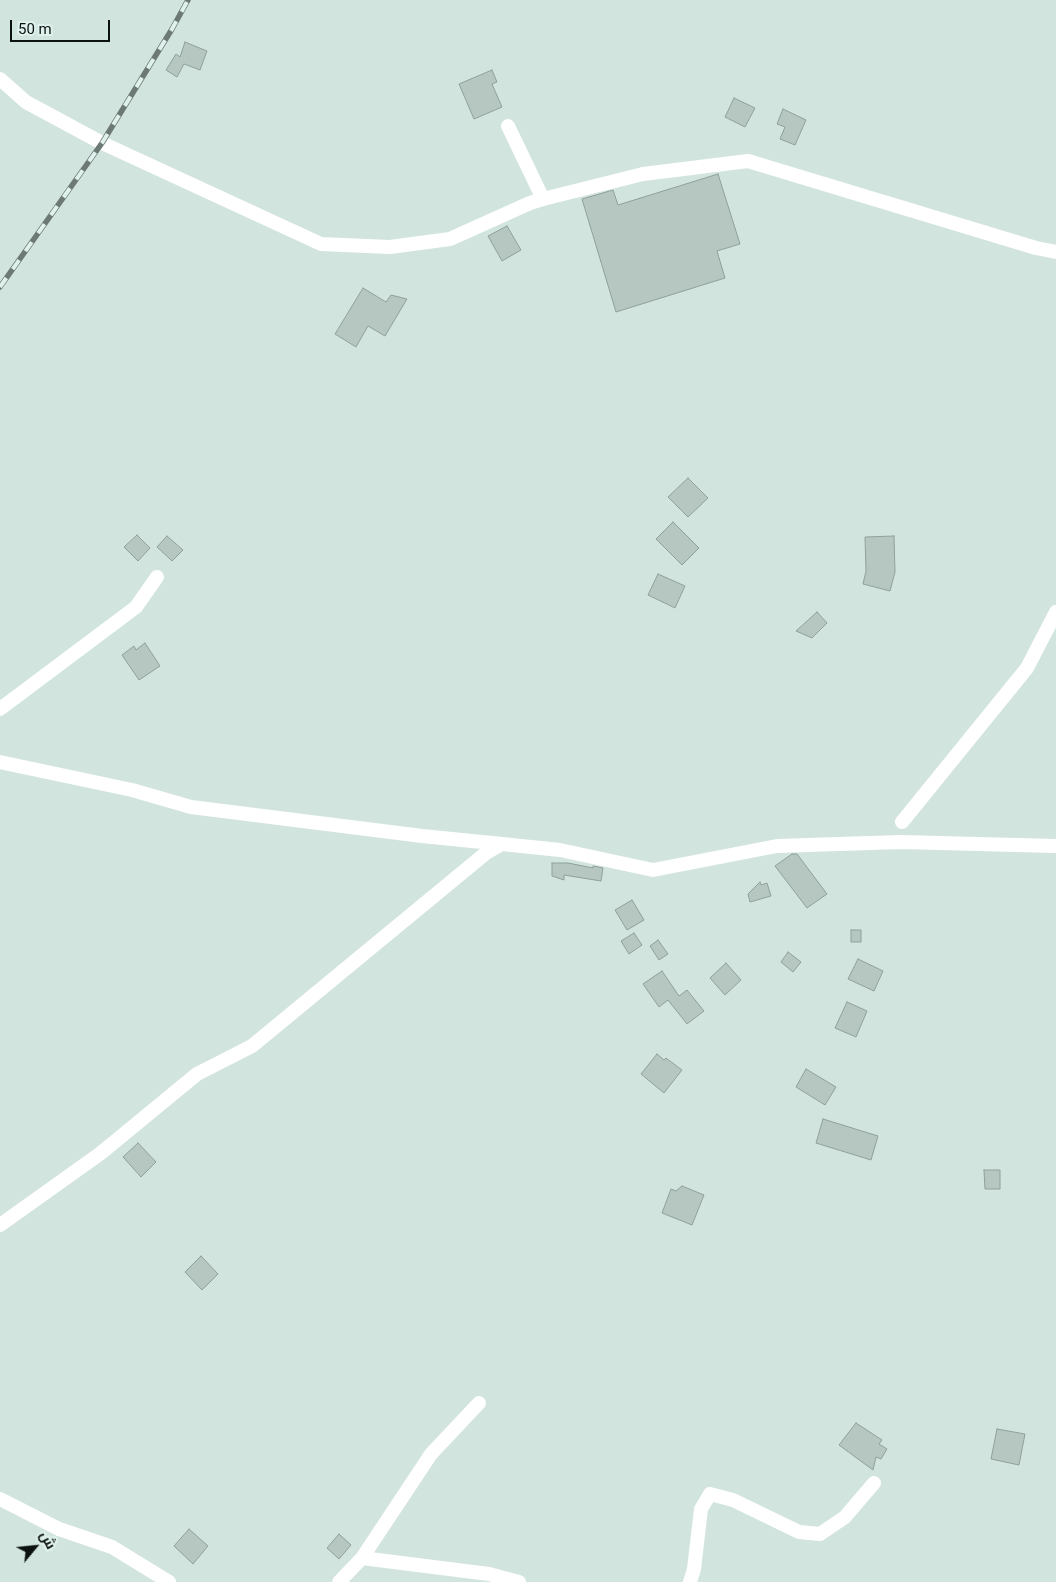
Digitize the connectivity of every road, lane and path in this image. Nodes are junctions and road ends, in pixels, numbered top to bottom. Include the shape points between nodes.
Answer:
1 (0, 79) edge
2 (508, 126) dead end
3 (543, 199) junction
4 (1056, 252) edge
5 (157, 577) dead end
6 (1056, 612) edge
7 (0, 709) edge
8 (0, 762) edge
9 (902, 822) dead end
10 (502, 844) junction
11 (1056, 846) edge
12 (0, 1225) edge
13 (479, 1403) dead end
14 (874, 1483) dead end
15 (0, 1499) edge
16 (362, 1558) junction
17 (168, 1582) edge
18 (339, 1582) edge
19 (519, 1582) edge
20 (690, 1582) edge

1 - 3 street via 26,102 102,143 321,244 390,247 450,239
2 - 3 street
3 - 4 street via 643,174 748,161
5 - 7 street via 136,607
6 - 9 street via 1027,668
8 - 10 street via 132,790 191,807
10 - 11 street via 560,850 653,870 777,846 900,842
10 - 12 street via 486,853 252,1046 197,1074 101,1153
13 - 16 street via 431,1454
14 - 20 street via 845,1517 820,1534 799,1532 733,1500 710,1494 701,1510
15 - 17 street via 59,1530 112,1547
16 - 18 street
16 - 19 street via 489,1574

